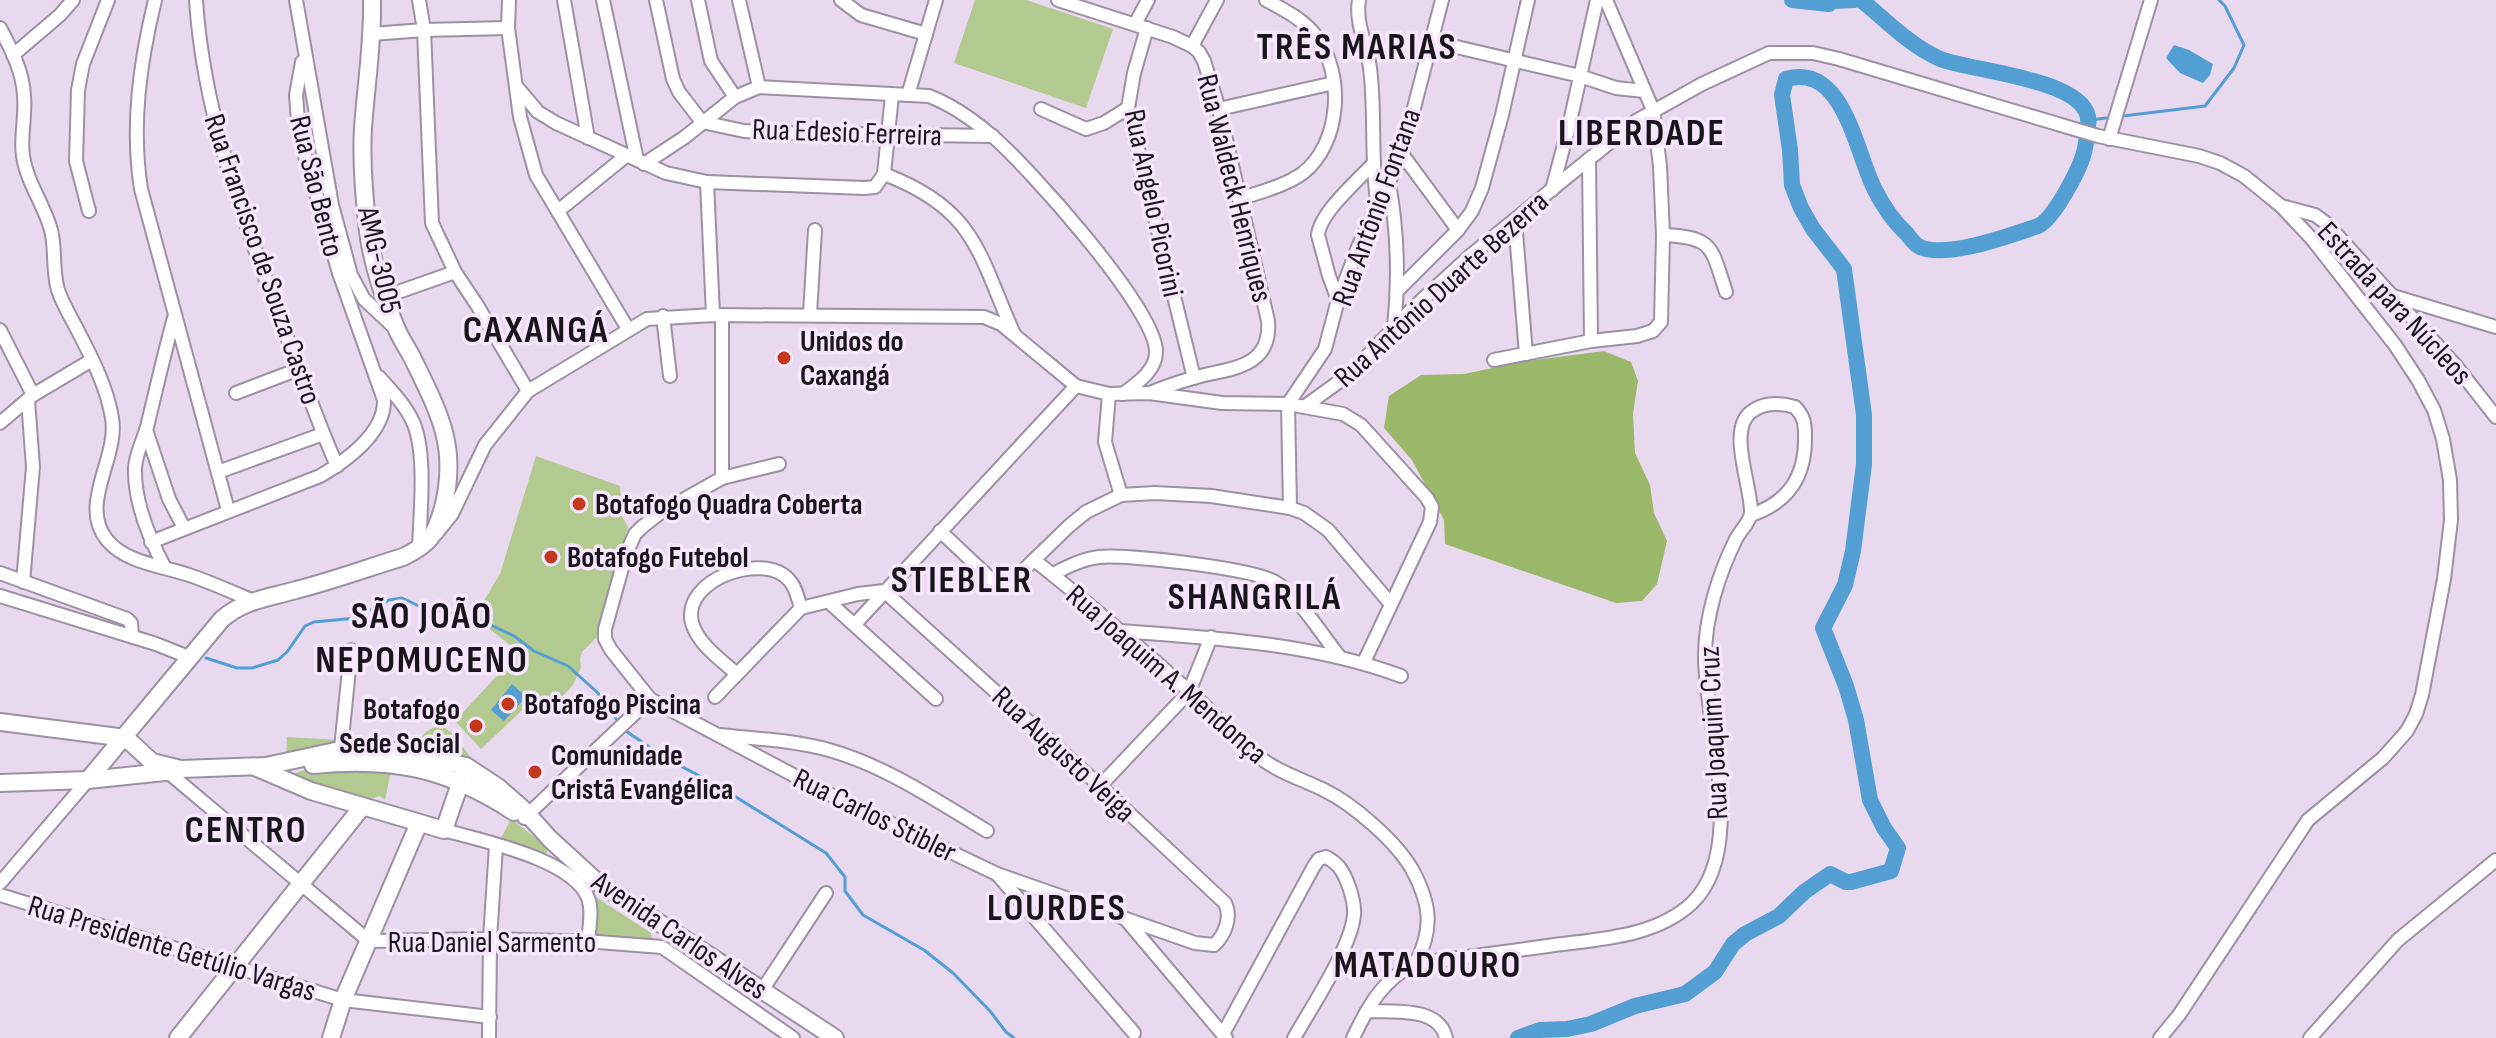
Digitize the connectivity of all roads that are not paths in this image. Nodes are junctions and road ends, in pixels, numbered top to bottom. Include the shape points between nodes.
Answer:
1 (73, 0) edge
2 (108, 0) edge
3 (155, 0) edge
4 (196, 0) edge
5 (296, 0) edge
6 (372, 0) edge
7 (419, 0) edge
8 (509, 0) edge
9 (564, 0) edge
10 (603, 0) edge
11 (656, 0) edge
12 (698, 0) edge
13 (739, 0) edge
14 (841, 0) edge
15 (936, 0) edge
16 (1058, 0) edge
17 (1148, 0) edge
18 (1217, 0) edge
19 (1266, 0) edge
20 (1359, 0) edge
21 (1442, 0) edge
22 (1528, 0) edge
23 (1597, 0) edge
24 (1606, 0) edge
25 (2151, 0) edge
26 (1075, 3) edge
27 (1286, 5) edge
28 (1141, 26) junction
29 (0, 28) edge
30 (508, 28) junction
31 (424, 30) junction
32 (372, 34) junction
33 (926, 34) junction
34 (1431, 41) junction
35 (1192, 46) junction
36 (303, 51) junction
37 (13, 55) junction
38 (1514, 61) junction
39 (1580, 76) junction
40 (1334, 83) junction
41 (516, 86) junction
42 (759, 87) junction
43 (1644, 91) junction
44 (892, 95) junction
45 (908, 95) junction
46 (735, 97) junction
47 (1128, 108) junction
48 (1041, 109) dead end
49 (1219, 109) junction
50 (1653, 110) junction
51 (702, 122) junction
52 (887, 135) junction
53 (993, 136) junction
54 (588, 138) junction
55 (2104, 138) junction
56 (1402, 154) junction
57 (636, 159) junction
58 (1589, 159) junction
59 (1373, 164) junction
60 (884, 174) junction
61 (707, 182) junction
62 (1389, 184) junction
63 (1552, 190) junction
64 (1239, 199) junction
65 (2281, 206) junction
66 (1378, 207) junction
67 (89, 211) dead end
68 (558, 211) junction
69 (1515, 220) junction
70 (815, 230) dead end
71 (1458, 230) junction
72 (1663, 235) junction
73 (344, 249) junction
74 (455, 272) junction
75 (339, 273) junction
76 (1398, 290) junction
77 (1726, 292) dead end
78 (2393, 296) junction
79 (384, 297) junction
80 (1338, 300) junction
81 (810, 314) junction
82 (174, 315) junction
83 (718, 315) junction
84 (663, 316) junction
85 (2496, 327) edge
86 (396, 329) junction
87 (628, 329) junction
88 (1394, 329) junction
89 (0, 330) edge
90 (1015, 336) junction
91 (1591, 341) junction
92 (1526, 354) junction
93 (92, 360) junction
94 (1494, 360) dead end
95 (299, 369) junction
96 (374, 371) junction
97 (670, 376) dead end
98 (1194, 378) junction
99 (1076, 386) junction
100 (528, 391) junction
101 (236, 393) dead end
102 (1149, 393) junction
103 (1109, 394) junction
104 (1123, 394) junction
105 (30, 397) junction
106 (1288, 404) junction
107 (1304, 407) junction
108 (2496, 417) edge
109 (0, 423) edge
110 (146, 430) junction
111 (323, 434) junction
112 (779, 464) dead end
113 (337, 466) junction
114 (218, 472) junction
115 (722, 478) junction
116 (1121, 495) junction
117 (1290, 508) junction
118 (228, 510) junction
119 (1751, 515) junction
120 (184, 528) junction
121 (940, 531) junction
122 (434, 536) junction
123 (151, 542) junction
124 (419, 549) junction
125 (1034, 560) junction
126 (165, 568) junction
127 (0, 573) edge
128 (1053, 574) junction
129 (23, 582) junction
130 (884, 591) junction
131 (0, 596) edge
132 (251, 600) junction
133 (829, 602) junction
134 (1390, 603) junction
135 (801, 608) junction
136 (855, 624) junction
137 (1119, 631) junction
138 (132, 636) junction
139 (1211, 637) junction
140 (351, 650) dead end
141 (1339, 656) junction
142 (191, 658) junction
143 (1364, 662) junction
144 (737, 674) junction
145 (1401, 676) dead end
146 (1189, 692) junction
147 (715, 697) dead end
148 (650, 699) junction
149 (936, 699) dead end
150 (0, 722) edge
151 (713, 734) junction
152 (126, 738) junction
153 (340, 750) junction
154 (254, 767) junction
155 (175, 771) junction
156 (463, 774) junction
157 (88, 780) junction
158 (0, 783) edge
159 (1100, 786) junction
160 (362, 807) junction
161 (529, 818) junction
162 (419, 823) junction
163 (444, 830) junction
164 (987, 831) dead end
165 (496, 846) junction
166 (2496, 860) edge
167 (997, 874) junction
168 (0, 883) edge
169 (301, 884) junction
170 (826, 893) dead end
171 (0, 895) edge
172 (1128, 922) junction
173 (669, 930) junction
174 (490, 939) junction
175 (369, 941) junction
176 (588, 942) junction
177 (662, 947) junction
178 (1416, 963) junction
179 (235, 966) junction
180 (763, 989) junction
181 (343, 1000) junction
182 (1367, 1011) junction
183 (490, 1017) junction
184 (1134, 1033) dead end
185 (1225, 1036) edge
186 (178, 1038) edge
187 (331, 1038) edge
188 (489, 1038) edge
189 (793, 1038) edge
190 (835, 1038) edge
191 (1294, 1038) edge
192 (1353, 1038) edge
193 (1446, 1038) edge
194 (2160, 1038) edge
195 (2310, 1038) edge

1 - 37 street
2 - 67 street via 78,90 76,161
3 - 82 street via 141,63 135,155
4 - 95 street, Rua Francisco de Souza Castro via 209,96 224,155
5 - 36 street
6 - 32 main road, AMG-3005
7 - 31 street
8 - 30 street
9 - 54 street
10 - 57 street
11 - 51 street via 673,79
12 - 46 street via 711,61
13 - 42 street
14 - 33 street via 861,15
15 - 33 street
16 - 26 street, Rua Waldeck Henriques
17 - 28 street, Rua Angelo Picorini
18 - 35 street
19 - 27 street
20 - 59 street via 1370,67
21 - 34 street, Rua Antônio Fontana
22 - 38 street
23 - 39 street
24 - 43 street
25 - 55 street
26 - 28 street, Rua Waldeck Henriques
27 - 40 street via 1326,50
28 - 35 street, Rua Waldeck Henriques
28 - 47 street, Rua Angelo Picorini
29 - 37 street
30 - 31 street
30 - 41 street
31 - 32 street
31 - 74 street via 432,223
32 - 79 main road, AMG-3005 via 362,157 369,235
33 - 45 street
34 - 38 street
34 - 56 street, Rua Antônio Fontana
35 - 49 street, Rua Waldeck Henriques via 1204,61
36 - 73 street
36 - 75 street, Rua São Bento via 298,120
37 - 93 street via 25,98 27,171 52,233 58,288
38 - 39 street
38 - 71 street via 1482,188
39 - 43 street
39 - 63 street
40 - 49 street
40 - 64 street via 1333,120 1315,162 1300,175
41 - 54 street via 538,112
41 - 68 street via 536,175
42 - 44 street
42 - 46 street
43 - 50 street
44 - 45 street
44 - 52 street
45 - 53 street via 944,102
46 - 51 street
47 - 48 street via 1086,129
47 - 98 street, Rua Angelo Picorini
49 - 64 street, Rua Waldeck Henriques
50 - 55 street, Rua Antônio Duarte Bezerra via 1735,67 1788,51 1839,59
50 - 58 street, Rua Antônio Duarte Bezerra
50 - 72 street
51 - 52 street, Rua Edesio Ferreira via 744,131
51 - 57 street
52 - 53 street, Rua Edesio Ferreira
52 - 60 street
53 - 104 street via 1077,226 1153,336 1153,367
54 - 57 street
55 - 65 street, Rua Antônio Duarte Bezerra via 2220,163
56 - 62 street, Rua Antônio Fontana
56 - 71 street
57 - 61 street via 666,173
57 - 68 street
58 - 63 street, Rua Antônio Duarte Bezerra
58 - 91 street
59 - 66 street
59 - 80 street via 1319,229
60 - 61 street via 875,187 864,188
60 - 90 street via 929,195 961,222 987,265
61 - 83 street
62 - 66 street, Rua Antônio Fontana
62 - 76 street
63 - 69 street, Rua Antônio Duarte Bezerra
64 - 98 street, Rua Waldeck Henriques via 1268,321 1267,341 1246,365
65 - 78 street, Estrada para Núcleos via 2326,223
65 - 194 street via 2395,345 2434,410 2450,480 2444,579 2422,695 2407,731 2383,758 2308,820
66 - 80 street, Rua Antônio Fontana
68 - 87 street
69 - 88 street, Rua Antônio Duarte Bezerra
69 - 92 street
70 - 81 street
71 - 76 street
72 - 77 street via 1704,242
72 - 91 street via 1661,322 1653,331
73 - 75 street, Rua São Bento
73 - 86 street via 358,290
74 - 79 street
74 - 100 street
75 - 96 street, Rua São Bento
76 - 88 street
78 - 85 street
78 - 108 street, Estrada para Núcleos
79 - 86 main road, AMG-3005
80 - 106 street, Rua Antônio Fontana via 1325,349
81 - 83 street
81 - 90 street via 984,317
82 - 110 street
82 - 114 street
83 - 84 street
83 - 115 street
84 - 87 street
84 - 97 street
86 - 122 main road, AMG-3005 via 435,405 449,454
87 - 100 street
88 - 107 street, Rua Antônio Duarte Bezerra via 1351,373
89 - 105 street
90 - 99 street
91 - 92 street
92 - 94 street
93 - 105 street
93 - 126 street via 114,429 96,506 100,531 118,551
95 - 101 street
95 - 111 street, Rua Francisco de Souza Castro
96 - 113 street via 384,411 356,450
96 - 124 street via 417,432
98 - 102 street, Rua Waldeck Henriques
99 - 103 street
99 - 121 street
100 - 122 street via 485,445 452,514
102 - 104 street
102 - 106 street via 1222,403
103 - 104 street
103 - 116 street via 1105,442
105 - 109 street
105 - 129 street via 33,467
106 - 107 street
106 - 117 street
107 - 134 street via 1343,414 1361,425 1431,503 1430,522
110 - 120 street
110 - 123 street via 137,453 136,487
111 - 113 street, Rua Francisco de Souza Castro
111 - 114 street
112 - 115 street
113 - 118 street
114 - 118 street
115 - 148 street via 642,527 626,554 605,639
116 - 117 street via 1211,496
116 - 125 street via 1086,512
117 - 134 street via 1328,530
118 - 120 street
119 - 119 street via 1740,442 1743,421 1759,407 1795,407 1805,423 1802,470 1782,498
119 - 178 street, Rua Joaquim Cruz via 1723,572 1706,641 1721,804 1717,851 1702,892 1675,916 1615,937
120 - 123 street
121 - 125 street via 1003,587
121 - 130 street
122 - 124 main road
123 - 126 street
124 - 132 main road via 295,591
125 - 128 street, Rua Joaquim A. Mendonça
126 - 132 street
127 - 129 street
128 - 137 street, Rua Joaquim A. Mendonça
128 - 141 street via 1083,560 1114,556 1265,577 1286,589
129 - 138 street via 127,619
130 - 133 street
130 - 136 street
130 - 159 street, Rua Augusto Veiga
131 - 138 street
132 - 142 main road via 222,619
133 - 135 street
133 - 136 street
134 - 143 street
135 - 144 street
135 - 144 street via 789,580 773,571 731,572 703,589 693,606 692,623 709,649
136 - 149 street
137 - 139 street
137 - 146 street, Rua Joaquim A. Mendonça
138 - 142 street
139 - 141 street
139 - 146 street
140 - 153 street
141 - 143 street
142 - 152 main road
143 - 145 street
144 - 147 street
146 - 159 street
146 - 178 street, Rua Joaquim A. Mendonça via 1254,754 1288,776 1336,796 1400,853 1427,909 1426,943
148 - 151 street, Rua Carlos Stibler
148 - 161 street
150 - 152 main road
151 - 164 street via 808,744 843,754
151 - 167 street, Rua Carlos Stibler
152 - 155 main road via 152,762
152 - 157 main road
153 - 154 main road
153 - 156 main road via 403,752
154 - 155 main road
154 - 160 main road
155 - 157 main road
155 - 169 street
156 - 161 main road, Avenida Carlos Alves via 490,781
156 - 163 main road
157 - 158 main road
157 - 168 street
159 - 172 street, Rua Augusto Veiga via 1225,903 1229,913 1218,942 1209,946
160 - 162 main road
160 - 169 main road
161 - 173 main road, Avenida Carlos Alves via 597,882
162 - 163 main road
162 - 175 main road
163 - 165 street
165 - 174 street
165 - 176 street via 552,864 580,886 590,906
166 - 195 street via 2398,940
167 - 172 street
167 - 184 street, Rua Carlos Stibler
169 - 175 street
169 - 179 main road
170 - 180 street
171 - 179 street, Rua Presidente Getúlio Vargas
172 - 185 street
173 - 177 street
173 - 180 main road, Avenida Carlos Alves
174 - 175 street, Rua Daniel Sarmento
174 - 176 street, Rua Daniel Sarmento
174 - 183 street
175 - 181 main road
176 - 177 street, Rua Daniel Sarmento
177 - 189 street
178 - 182 street, Rua Joaquim Cruz via 1383,986
179 - 181 street, Rua Presidente Getúlio Vargas
179 - 186 main road
180 - 190 main road, Avenida Carlos Alves
181 - 183 street, Rua Presidente Getúlio Vargas
181 - 187 main road
182 - 192 street, Rua Joaquim Cruz
182 - 193 street via 1426,1015 1441,1026
183 - 188 street
185 - 191 street via 1314,866 1326,857 1340,867 1354,915 1332,971

